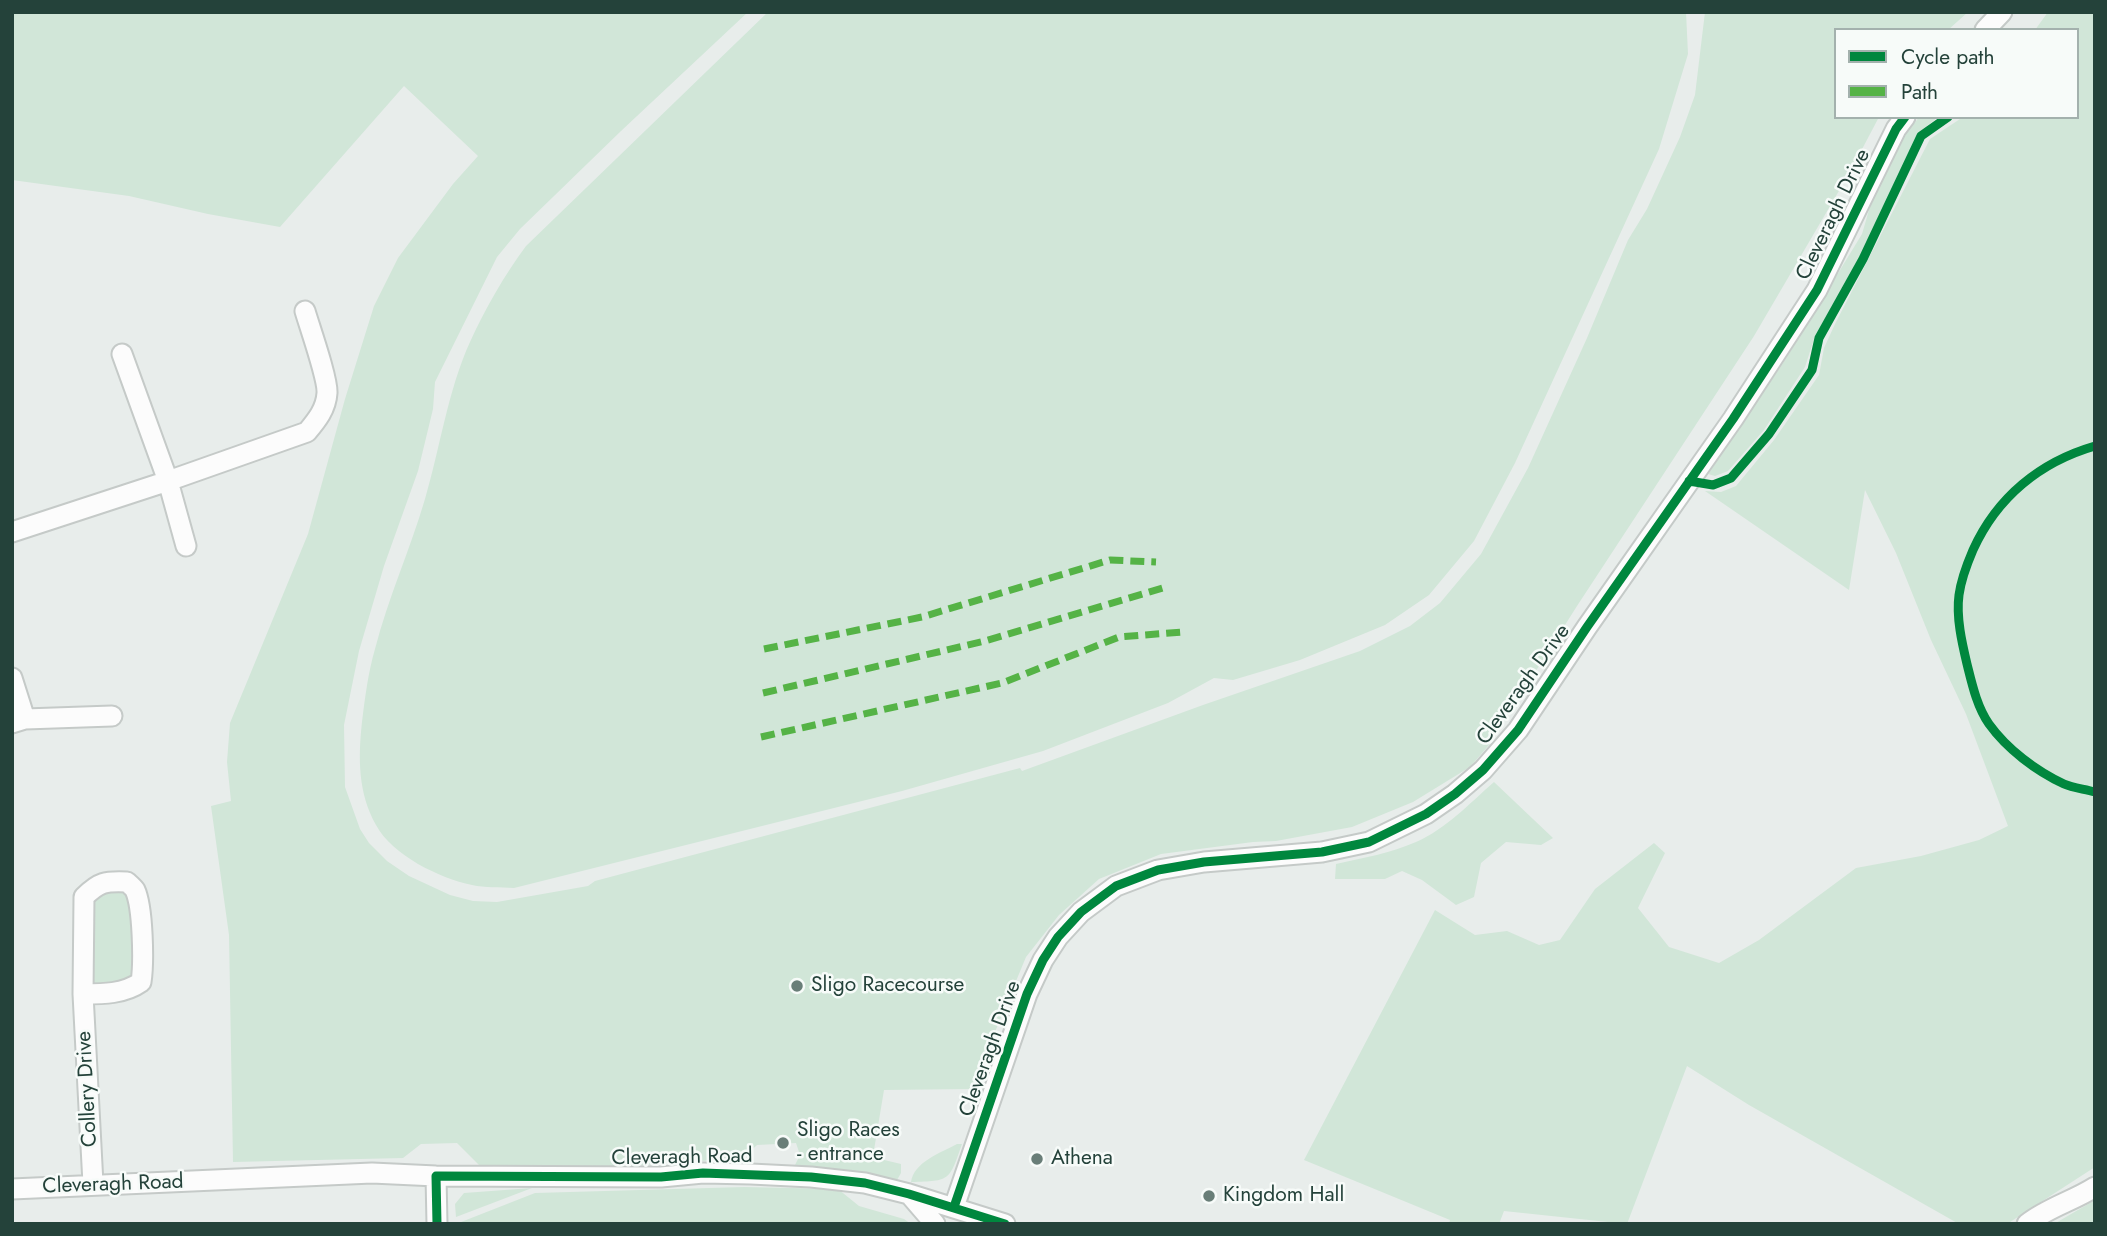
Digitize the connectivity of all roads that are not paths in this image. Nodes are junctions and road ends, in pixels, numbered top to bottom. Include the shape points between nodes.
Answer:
1 (2002, 12) edge
2 (1987, 28) edge
3 (1904, 119) edge
4 (304, 311) dead end
5 (122, 354) dead end
6 (168, 481) junction
7 (12, 532) edge
8 (186, 546) dead end
9 (12, 678) edge
10 (112, 716) dead end
11 (19, 721) edge
12 (83, 995) junction
13 (436, 1176) junction
14 (93, 1185) junction
15 (2095, 1187) edge
16 (12, 1189) edge
17 (909, 1194) junction
18 (954, 1207) junction
19 (437, 1224) edge
20 (934, 1224) edge
21 (1006, 1224) edge
22 (2027, 1224) edge

1 - 2 street
3 - 18 street, Cleveragh Drive via 1810,300 1518,730 1455,794 1369,842 1322,852 1158,870 1116,886 1081,912 1058,937 1027,994
4 - 6 street via 328,390 325,406 307,432
5 - 6 street
6 - 7 street
6 - 8 street
9 - 11 street
10 - 11 street
12 - 12 street, Collery Drive via 84,897 108,881 127,882 134,889 139,910 141,982 132,988
12 - 14 street, Collery Drive
13 - 14 street, Cleveragh Road via 372,1173
13 - 17 street, Cleveragh Road via 751,1174 811,1177
13 - 19 street
14 - 16 street, Cleveragh Road
15 - 22 street
17 - 18 street, Cleveragh Road
17 - 20 street
18 - 21 street, Cleveragh Road

